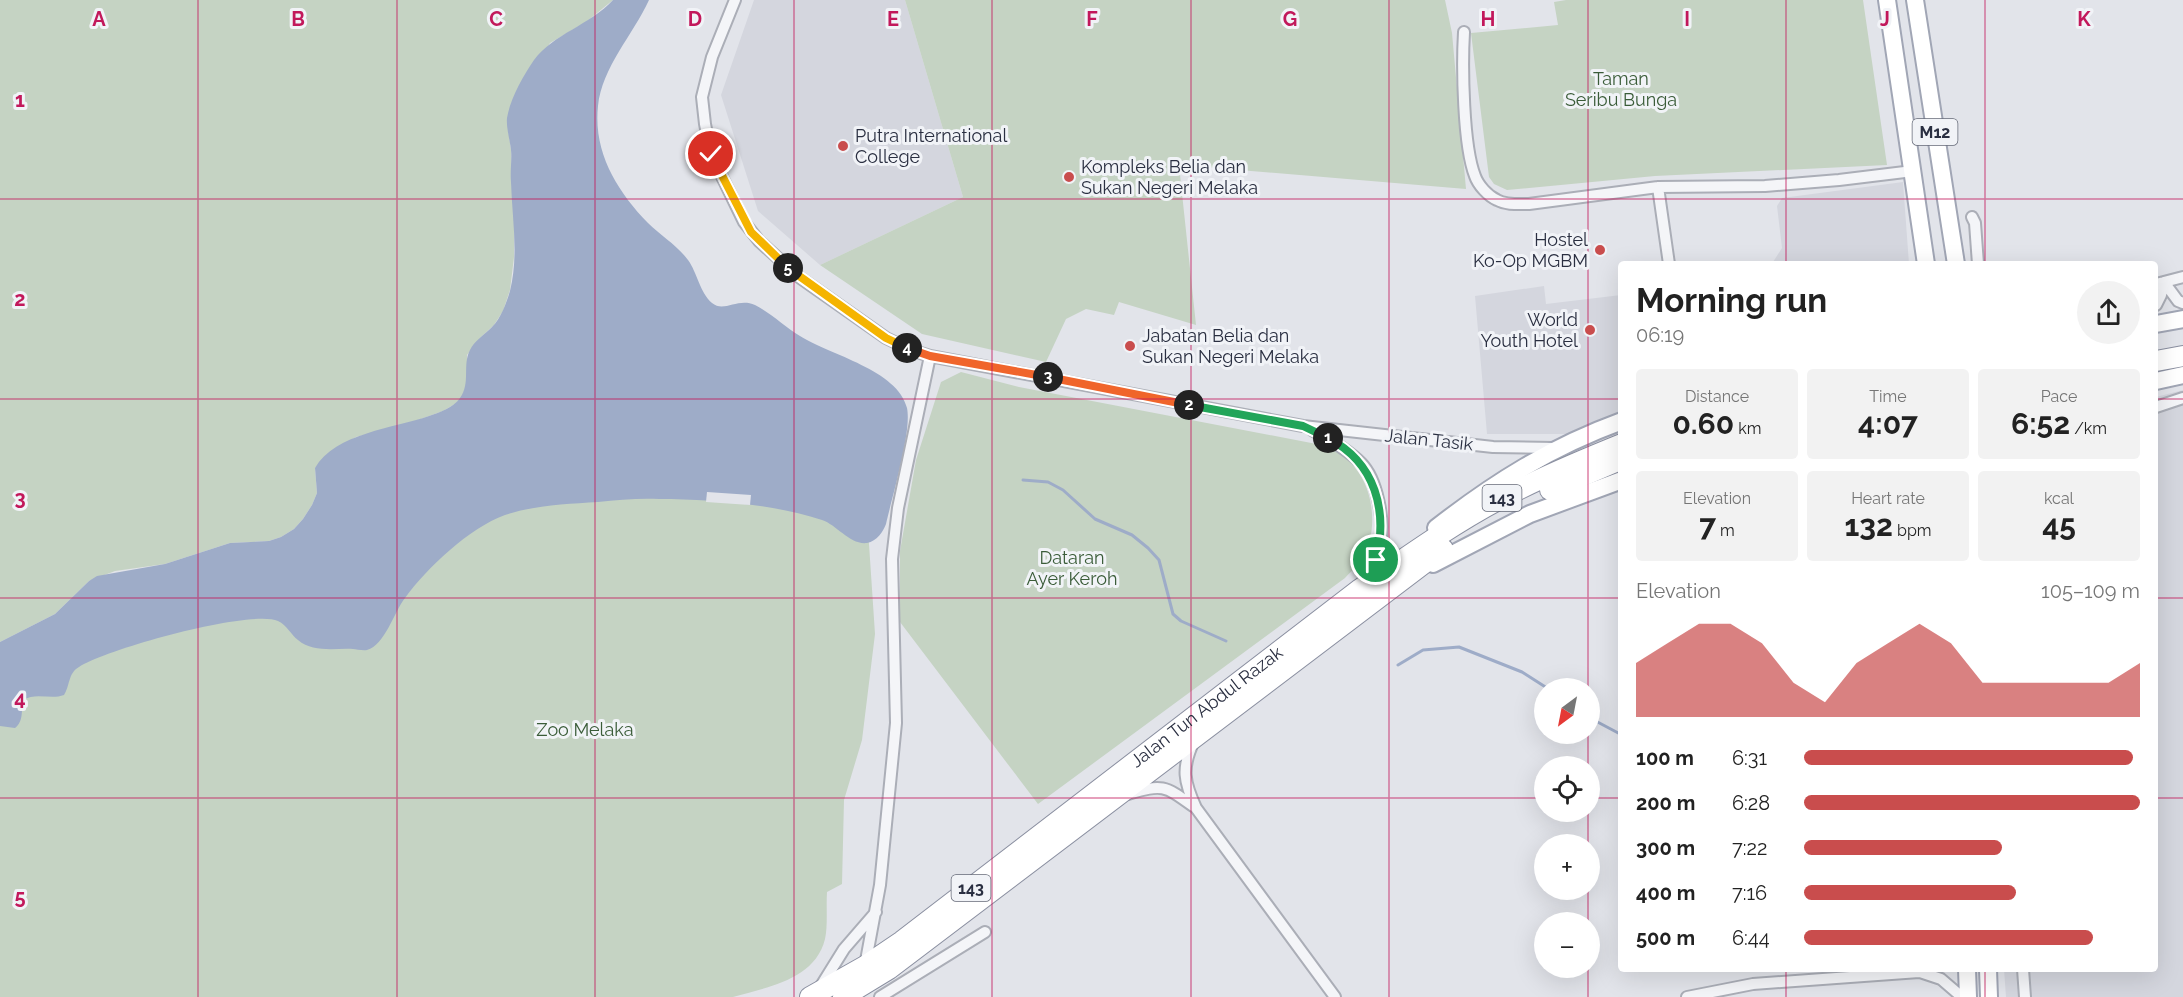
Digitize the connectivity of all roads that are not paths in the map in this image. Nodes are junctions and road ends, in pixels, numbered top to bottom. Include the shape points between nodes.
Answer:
1 (735, 0) edge
2 (1887, 0) edge
3 (1914, 0) edge
4 (1464, 32) dead end
5 (1913, 171) junction
6 (1658, 187) junction
7 (1972, 217) dead end
8 (1669, 261) edge
9 (1926, 261) edge
10 (1956, 261) edge
11 (1978, 261) edge
12 (2183, 277) edge
13 (2160, 283) edge
14 (2158, 301) edge
15 (2183, 303) edge
16 (2183, 319) edge
17 (2158, 324) edge
18 (2183, 344) edge
19 (2158, 348) edge
20 (930, 356) junction
21 (2183, 356) edge
22 (2158, 361) edge
23 (2183, 375) edge
24 (2158, 381) edge
25 (2183, 398) edge
26 (2158, 406) edge
27 (1618, 423) edge
28 (1303, 426) junction
29 (1554, 448) junction
30 (1618, 451) edge
31 (1618, 481) edge
32 (1399, 571) junction
33 (1360, 589) junction
34 (1198, 734) junction
35 (1115, 797) junction
36 (1196, 808) junction
37 (876, 911) junction
38 (985, 932) dead end
39 (865, 966) junction
40 (1899, 972) edge
41 (1927, 972) edge
42 (1966, 972) edge
43 (1988, 972) edge
44 (2023, 972) edge
45 (813, 996) edge
46 (843, 997) edge
47 (879, 997) edge
48 (1335, 997) edge
49 (1687, 997) edge
50 (1962, 997) edge
51 (1968, 997) edge
52 (1989, 997) edge
53 (2025, 997) edge

1 - 20 street, Jalan Tasik via 712,57 702,97 711,154 744,222 790,270 886,338
2 - 5 main road, M12
3 - 10 main road, M12
4 - 6 street via 1472,168 1476,180 1496,200 1529,204
5 - 6 street via 1765,186
5 - 9 main road, M12
6 - 8 street
7 - 11 street
12 - 13 street
13 - 14 street
13 - 15 street
16 - 17 main road
18 - 19 highway
20 - 28 street, Jalan Tasik
20 - 37 street via 898,508 891,563 896,723
21 - 22 highway
23 - 24 main road
25 - 26 street
27 - 29 main road
28 - 29 street, Jalan Tasik via 1493,447
28 - 33 street, Jalan Tasik via 1335,442 1363,465 1374,485 1381,516 1381,540 1376,560
29 - 32 main road via 1456,512 1411,549
30 - 32 highway, Jalan Tun Abdul Razak / 143 via 1583,460 1500,499
31 - 32 main road via 1530,514 1429,566
32 - 33 highway, Jalan Tun Abdul Razak / 143
32 - 34 highway, Jalan Tun Abdul Razak / 143
33 - 39 highway, Jalan Tun Abdul Razak / 143
34 - 35 highway, Jalan Tun Abdul Razak / 143
34 - 36 street via 1189,751 1184,775
35 - 36 street via 1153,787 1166,788
35 - 46 highway, Jalan Tun Abdul Razak / 143 via 889,969
36 - 48 street
37 - 39 street
37 - 45 street via 844,949
38 - 47 street
39 - 45 highway, Jalan Tun Abdul Razak / 143
40 - 49 street via 1753,984
41 - 50 street
42 - 51 main road
43 - 52 main road
44 - 53 street

